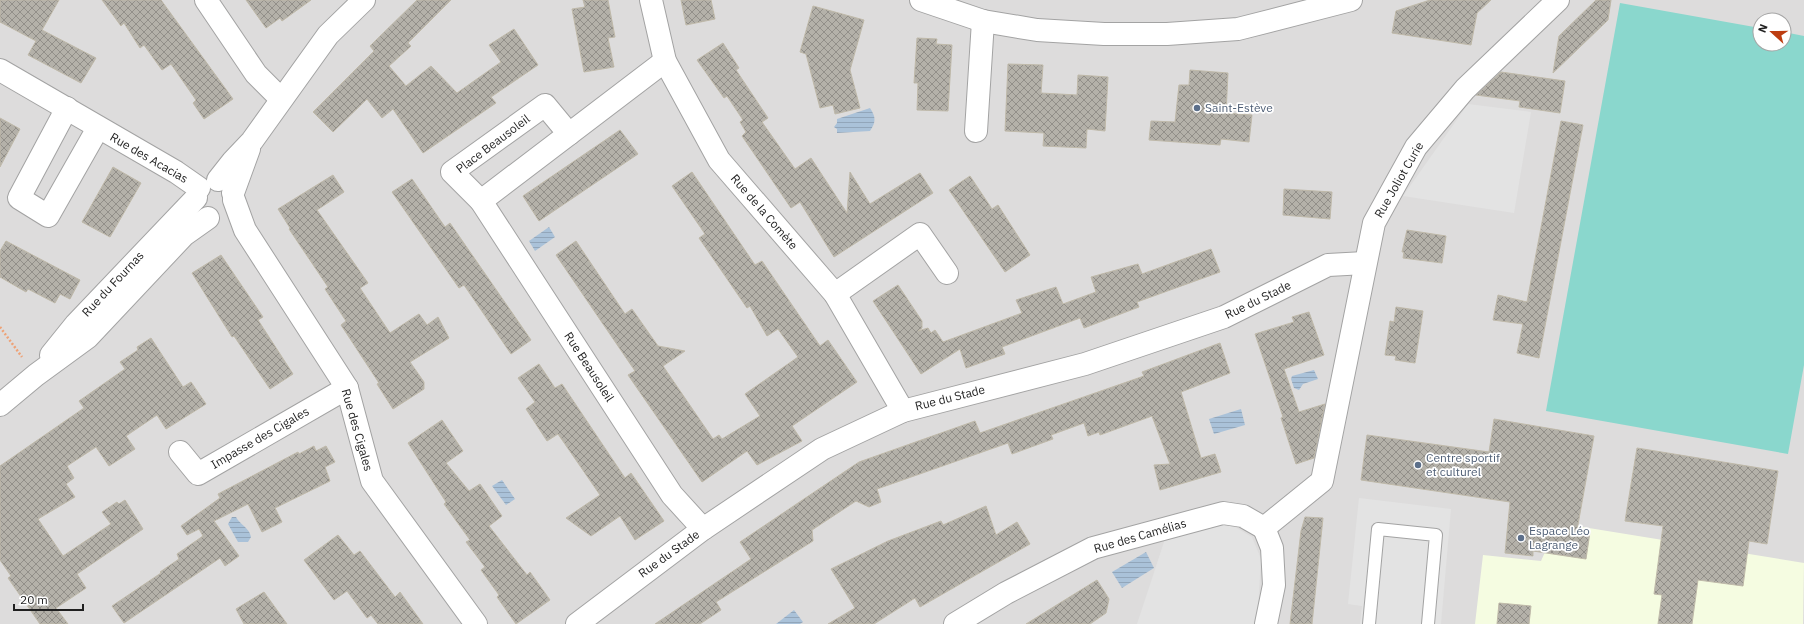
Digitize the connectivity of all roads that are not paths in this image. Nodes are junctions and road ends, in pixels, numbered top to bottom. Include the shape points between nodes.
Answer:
1 (206, 0) edge
2 (364, 0) edge
3 (651, 0) edge
4 (921, 0) edge
5 (1352, 0) edge
6 (1558, 0) edge
7 (983, 21) junction
8 (665, 60) junction
9 (0, 70) edge
10 (281, 99) junction
11 (67, 108) junction
12 (98, 128) junction
13 (976, 131) dead end
14 (569, 134) junction
15 (216, 192) junction
16 (481, 201) junction
17 (214, 218) junction
18 (245, 230) junction
19 (1365, 263) junction
20 (947, 273) dead end
21 (835, 294) junction
22 (36, 375) junction
23 (347, 388) junction
24 (0, 405) edge
25 (902, 410) junction
26 (180, 452) dead end
27 (1264, 528) junction
28 (703, 529) junction
29 (476, 624) edge
30 (576, 624) edge
31 (955, 624) edge
32 (1266, 624) edge
33 (1369, 624) edge
34 (1428, 624) edge

1 - 10 street via 256,74
2 - 10 street, Rue du Fournas via 328,35
3 - 8 street, Rue de la Comète
4 - 7 street
5 - 7 street via 1238,29 1167,34 1037,30
6 - 19 street, Rue Joliot Curie via 1465,88 1416,147 1374,223
7 - 13 street
8 - 14 street
8 - 21 street, Rue de la Comète via 719,160
9 - 11 street, Rue des Acacias
10 - 15 street, Rue du Fournas
11 - 12 street, Rue des Acacias
11 - 12 street, Rue des Acacias via 19,198 48,216
12 - 15 street, Rue des Acacias
14 - 16 street
14 - 16 street, Place Beausoleil via 545,105 452,172
15 - 17 street, Rue du Fournas via 229,212
15 - 17 street via 199,210
15 - 18 street, Rue des Cigales
15 - 22 street, Rue du Fournas via 76,324
16 - 28 street, Rue Beausoleil via 672,496
17 - 18 street
17 - 22 street, Rue du Fournas via 184,235 88,337
18 - 23 street, Rue des Cigales
19 - 25 street, Rue du Stade via 1328,265 1224,317 1085,364
19 - 27 street, Rue Joliot Curie via 1322,481
20 - 21 street via 920,234
21 - 25 street, Rue de la Comète
22 - 24 street, Rue du Fournas
23 - 26 street, Impasse des Cigales via 198,474
23 - 29 street, Rue des Cigales via 372,481
25 - 28 street, Rue du Stade via 822,449
27 - 31 street, Rue des Camélias via 1243,516 1223,513 1093,548 1006,593
27 - 32 street via 1272,548 1274,585
28 - 30 street, Rue du Stade
33 - 34 lane via 1378,529 1436,535

